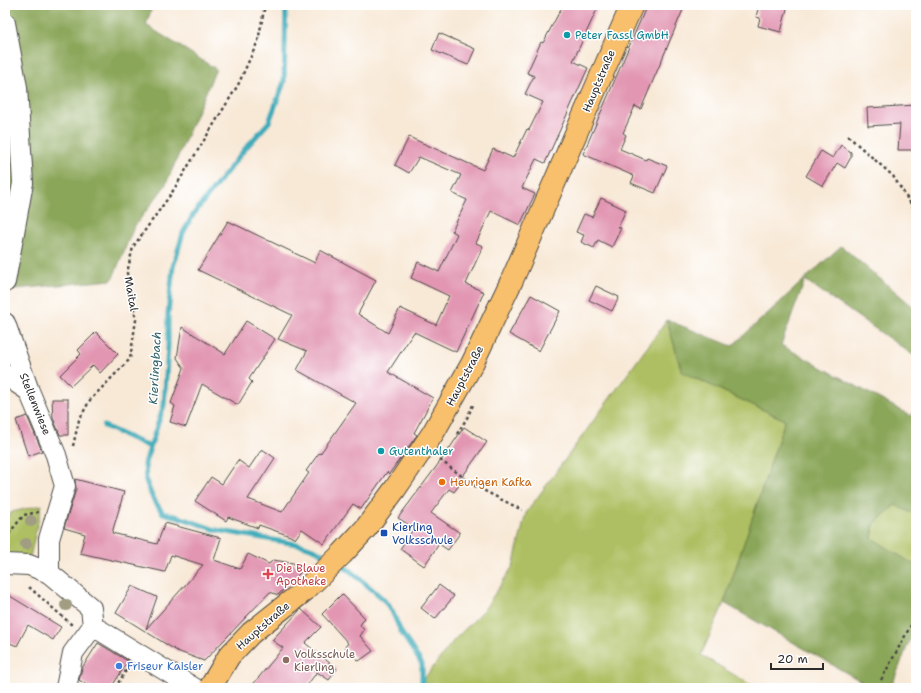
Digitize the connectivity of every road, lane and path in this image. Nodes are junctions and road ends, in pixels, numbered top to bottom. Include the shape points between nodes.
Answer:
1 (265, 5) edge
2 (632, 5) edge
3 (5, 23) edge
4 (848, 136) dead end
5 (916, 212) edge
6 (5, 282) edge
7 (5, 323) edge
8 (5, 375) edge
9 (29, 391) junction
10 (73, 449) dead end
11 (440, 460) dead end
12 (522, 510) dead end
13 (57, 513) junction
14 (5, 538) edge
15 (5, 564) edge
16 (49, 573) junction
17 (26, 584) dead end
18 (916, 616) edge
19 (93, 626) junction
20 (138, 654) junction
21 (882, 680) dead end
22 (66, 688) edge
23 (115, 688) edge
24 (194, 688) edge
25 (210, 688) edge

1 - 10 path, Maital via 258,41 238,85 171,194 133,247 127,273 136,320 130,359 90,400 79,420
2 - 25 main road, Hauptstraße via 512,280 472,364 432,433 366,528 305,590 251,634 229,656
3 - 6 street via 18,87 23,183
4 - 5 path via 893,176
7 - 9 street, Stellenwiese
8 - 9 street
9 - 13 street, Stellenwiese via 56,455 65,486
11 - 12 path via 475,486
13 - 14 path via 24,515
13 - 16 street via 49,539
15 - 16 street via 29,565
16 - 19 street via 91,608
17 - 19 path via 74,626
18 - 21 path
19 - 20 street
19 - 22 street via 73,653
20 - 23 path
20 - 24 street

